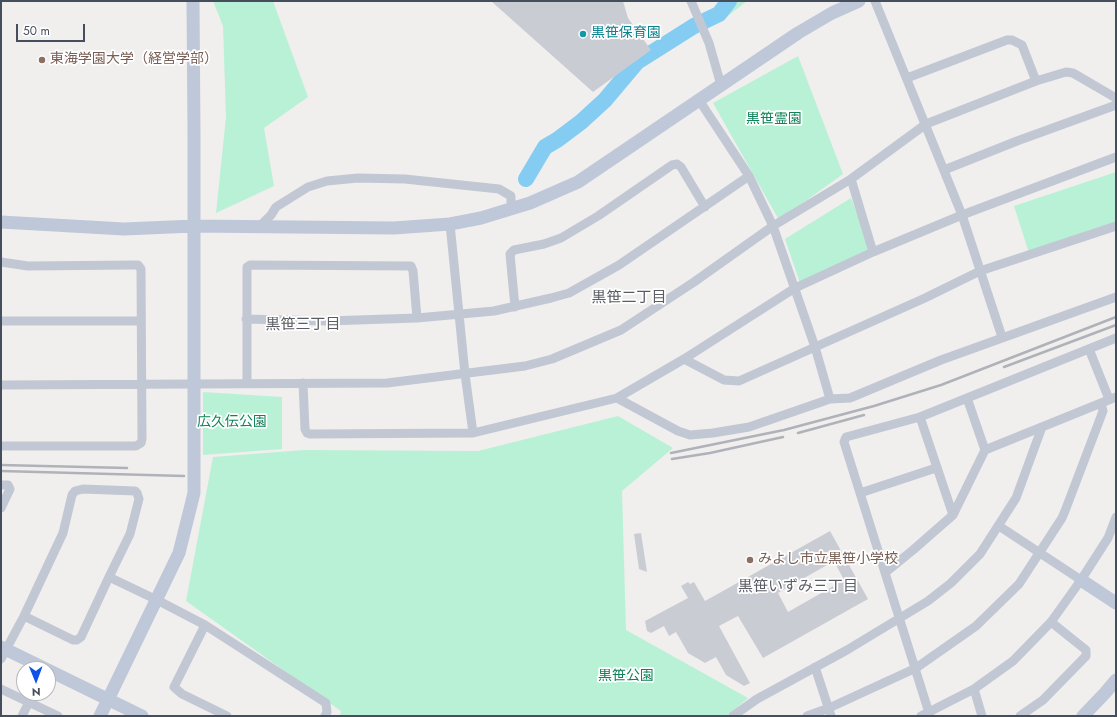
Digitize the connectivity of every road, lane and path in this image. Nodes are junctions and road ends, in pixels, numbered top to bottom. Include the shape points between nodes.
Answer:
1 (193, 1) edge
2 (691, 1) edge
3 (859, 1) edge
4 (875, 1) edge
5 (907, 78) junction
6 (1036, 81) junction
7 (721, 85) junction
8 (1116, 98) edge
9 (699, 100) junction
10 (1116, 105) edge
11 (926, 124) junction
12 (1116, 158) edge
13 (944, 170) junction
14 (749, 176) junction
15 (851, 178) junction
16 (706, 207) junction
17 (511, 209) junction
18 (962, 215) junction
19 (1, 222) edge
20 (450, 224) junction
21 (194, 226) junction
22 (260, 226) junction
23 (773, 226) junction
24 (1116, 226) edge
25 (873, 252) junction
26 (1, 262) edge
27 (980, 271) junction
28 (795, 288) junction
29 (1116, 297) edge
30 (515, 307) junction
31 (459, 313) junction
32 (417, 318) junction
33 (246, 319) junction
34 (1, 321) edge
35 (141, 322) junction
36 (1002, 337) junction
37 (1116, 338) edge
38 (815, 347) junction
39 (1089, 349) junction
40 (684, 359) junction
41 (465, 374) junction
42 (247, 382) junction
43 (195, 383) junction
44 (303, 383) junction
45 (142, 384) junction
46 (1, 385) edge
47 (617, 398) junction
48 (967, 398) junction
49 (830, 399) junction
50 (1109, 400) edge
51 (920, 417) junction
52 (1042, 428) junction
53 (473, 432) junction
54 (1, 446) edge
55 (985, 450) junction
56 (936, 468) junction
57 (1, 485) edge
58 (860, 493) junction
59 (1, 508) edge
60 (952, 515) junction
61 (1116, 517) edge
62 (998, 526) junction
63 (1112, 540) edge
64 (1039, 552) junction
65 (886, 572) junction
66 (108, 577) junction
67 (1081, 580) junction
68 (158, 600) junction
69 (1116, 603) edge
70 (24, 616) junction
71 (900, 617) junction
72 (1051, 622) junction
73 (205, 625) junction
74 (3, 652) edge
75 (26, 661) edge
76 (815, 666) junction
77 (916, 668) junction
78 (56, 673) edge
79 (1116, 680) edge
80 (1, 689) edge
81 (974, 689) junction
82 (108, 698) junction
83 (29, 702) junction
84 (830, 712) edge
85 (927, 715) edge
86 (22, 716) edge
87 (58, 716) edge
88 (100, 716) edge
89 (142, 716) edge
90 (227, 716) edge
91 (326, 716) edge
92 (732, 716) edge
93 (807, 716) edge
94 (982, 716) edge
95 (1020, 716) edge
96 (1083, 716) edge

1 - 21 street
2 - 7 street via 709,43
3 - 7 street via 798,33
4 - 5 street
5 - 6 street via 1012,40 1022,45
5 - 11 street
6 - 8 street via 1069,72
6 - 11 street
7 - 9 street
9 - 14 street
9 - 17 street via 578,182 530,204
10 - 13 street
11 - 13 street
11 - 15 street
12 - 18 street
13 - 18 street
14 - 16 street
14 - 23 street
15 - 23 street
15 - 25 street
16 - 30 street via 619,264 569,293
16 - 30 street via 681,167 677,164 672,165 561,238 514,250 510,254
17 - 20 street
17 - 22 street via 510,196 499,189 405,179 358,178 327,181 308,187 276,207
18 - 25 street
18 - 27 street
19 - 21 street via 124,229
20 - 22 street via 394,228
20 - 31 street
21 - 22 street
21 - 43 street
23 - 28 street
23 - 41 street via 621,330 552,359 525,366
24 - 27 street
25 - 28 street
26 - 35 street via 28,266 138,266 141,269
27 - 36 street
27 - 38 street
28 - 38 street
28 - 40 street
29 - 36 street
30 - 31 street
31 - 32 street
31 - 41 street
32 - 33 street via 327,321
32 - 33 street via 411,266 250,265 247,267
33 - 42 street
34 - 35 street
35 - 45 street
36 - 49 street via 855,396
37 - 39 street
38 - 40 street via 739,381 724,380
38 - 49 street
39 - 48 street
39 - 50 street
40 - 47 street
41 - 44 street via 387,383
41 - 53 street
42 - 43 street
42 - 44 street
43 - 45 street
43 - 68 street via 194,492 179,553
44 - 53 street via 305,429 310,434
45 - 46 street
45 - 54 street via 142,439 136,446
47 - 49 street via 690,435 749,427
47 - 53 street
48 - 51 street
48 - 55 street
50 - 52 street
50 - 64 street via 1062,518
51 - 56 street
51 - 58 street via 846,437 844,442
52 - 55 street
52 - 62 street via 1020,492
55 - 60 street
56 - 58 street
56 - 60 street
57 - 59 street via 8,485 10,489
58 - 65 street
60 - 65 street
61 - 63 street
62 - 64 street
62 - 71 street via 980,554 951,583 928,601
63 - 67 street
64 - 67 street
64 - 77 street via 1019,584 976,626
65 - 71 street
66 - 68 street
66 - 70 street via 81,637 77,640
66 - 70 street via 130,534 137,493 135,490 75,491 63,533
67 - 69 street
67 - 72 street
68 - 73 street
68 - 82 street
70 - 74 street
71 - 76 street via 847,650
71 - 77 street
72 - 81 street via 1013,661
72 - 95 street via 1086,650 1086,656 1043,700
73 - 90 street via 174,687 182,694
73 - 91 street via 326,703
74 - 75 street
76 - 84 street
76 - 92 street
77 - 84 street
77 - 85 street
78 - 82 street
79 - 96 street
80 - 83 street
81 - 85 street
81 - 94 street
82 - 88 street
82 - 89 street
83 - 86 street
83 - 87 street
84 - 93 street

